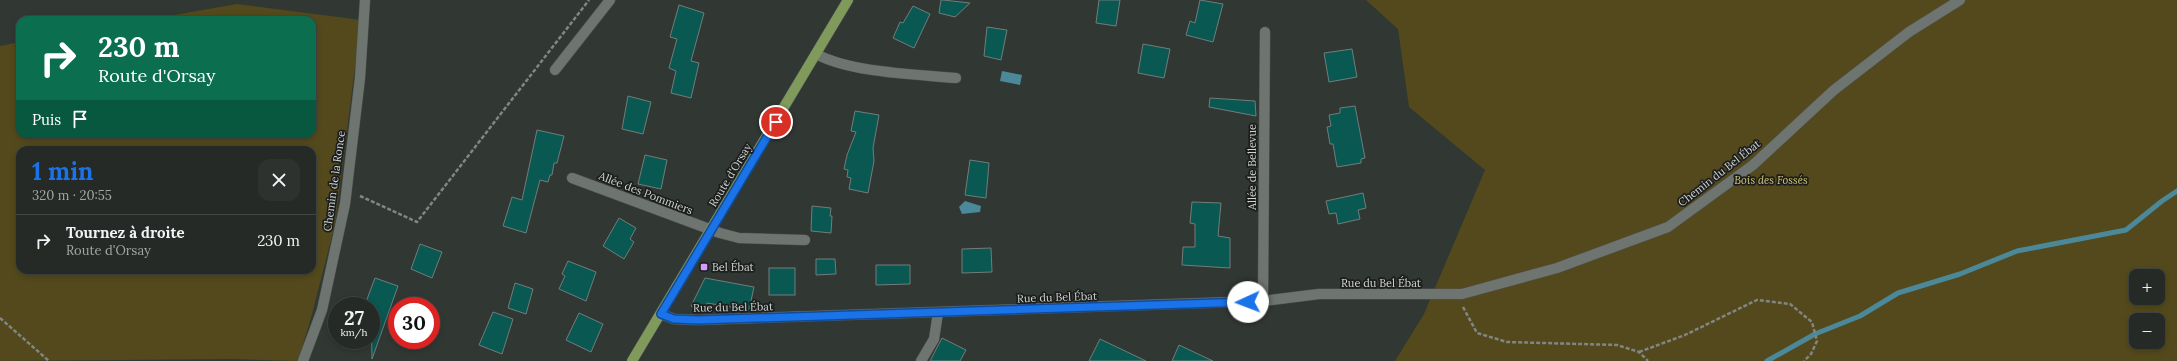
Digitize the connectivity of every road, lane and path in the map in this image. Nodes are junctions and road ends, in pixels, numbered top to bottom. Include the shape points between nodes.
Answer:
1 (365, 0) edge
2 (589, 0) edge
3 (610, 0) edge
4 (848, 0) edge
5 (1960, 0) edge
6 (1265, 32) dead end
7 (816, 54) junction
8 (555, 70) dead end
9 (956, 78) dead end
10 (572, 178) dead end
11 (346, 190) junction
12 (711, 230) junction
13 (805, 240) dead end
14 (1459, 295) junction
15 (1263, 301) junction
16 (938, 313) junction
17 (661, 314) junction
18 (0, 318) edge
19 (1639, 352) junction
20 (48, 361) edge
21 (303, 361) edge
22 (632, 361) edge
23 (921, 361) edge
24 (1648, 361) edge
25 (1804, 361) edge

1 - 11 street, Chemin de la Ronce via 360,78
2 - 11 path via 417,222
3 - 8 street
4 - 7 main road, Route d'Orsay
5 - 14 street, Chemin du Bel Ébat via 1909,32 1840,85 1753,165 1668,227 1557,268
6 - 15 street, Allée de Bellevue
7 - 9 street via 829,60 856,66
7 - 12 main road, Route d'Orsay
10 - 12 street, Allée des Pommiers
11 - 21 street, Chemin de la Ronce via 335,259 322,310
12 - 13 street, Allée des Pommiers via 739,238
12 - 17 main road, Route d'Orsay
14 - 15 street, Rue du Bel Ébat via 1319,294
14 - 19 path via 1477,333 1507,342 1617,345
15 - 16 street, Rue du Bel Ébat
16 - 17 street, Rue du Bel Ébat via 698,320 674,319
16 - 23 street via 934,339
17 - 22 main road, Route d'Orsay
18 - 20 path
19 - 24 path
19 - 25 path via 1685,335 1756,300 1790,304 1812,322 1817,341 1811,354

